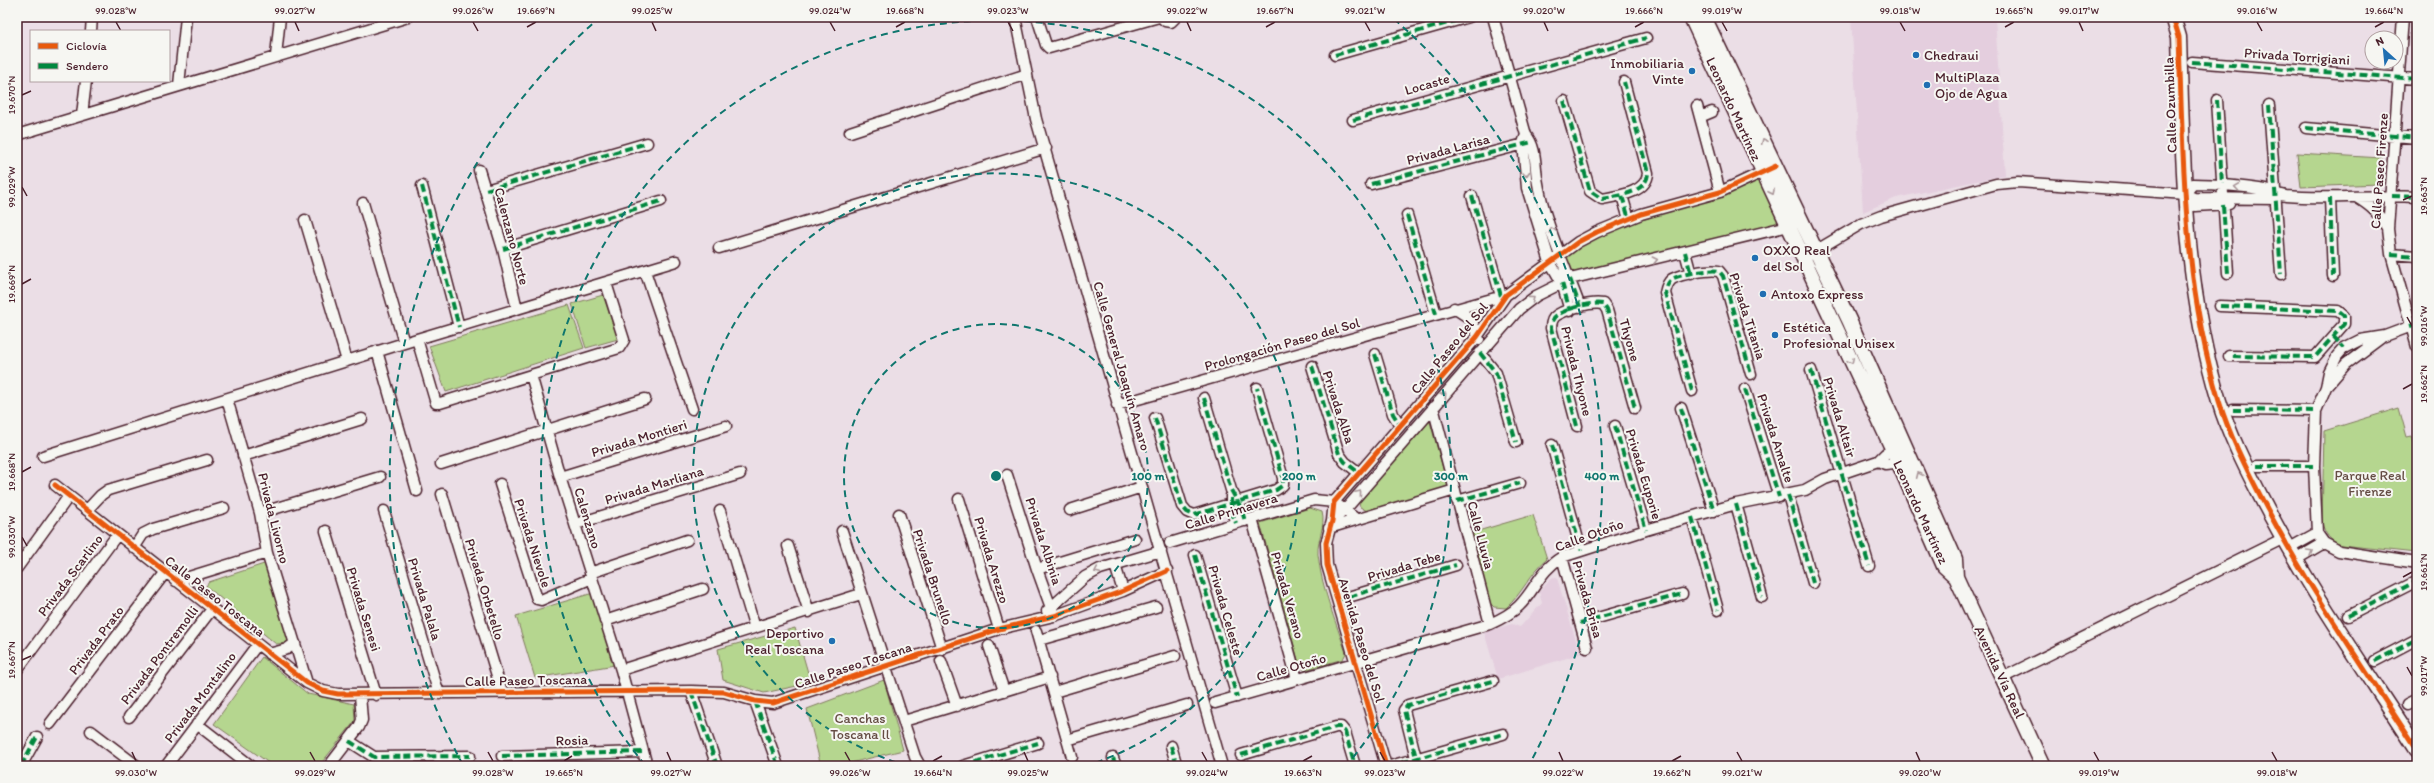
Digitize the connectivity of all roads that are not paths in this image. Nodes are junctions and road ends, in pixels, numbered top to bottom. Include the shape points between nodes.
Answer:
1 (92, 17) edge
2 (186, 17) edge
3 (280, 17) edge
4 (408, 17) edge
5 (1015, 17) edge
6 (1037, 17) edge
7 (1160, 17) edge
8 (1176, 17) edge
9 (1469, 17) edge
10 (1493, 17) edge
11 (2173, 17) edge
12 (2403, 17) edge
13 (1698, 18) edge
14 (374, 22) edge
15 (91, 30) edge
16 (1646, 38) dead end
17 (1335, 55) dead end
18 (276, 56) junction
19 (2192, 62) dead end
20 (1027, 74) junction
21 (1509, 76) junction
22 (2400, 78) junction
23 (2417, 79) edge
24 (86, 82) edge
25 (1624, 82) dead end
26 (180, 85) junction
27 (2217, 100) dead end
28 (1564, 101) dead end
29 (2269, 105) dead end
30 (1697, 106) dead end
31 (1712, 112) dead end
32 (82, 115) junction
33 (1700, 117) junction
34 (1353, 120) dead end
35 (2306, 128) dead end
36 (850, 132) dead end
37 (17, 135) edge
38 (2396, 137) junction
39 (2417, 138) edge
40 (1527, 140) junction
41 (647, 143) dead end
42 (1046, 148) junction
43 (1776, 166) junction
44 (479, 170) dead end
45 (1763, 172) junction
46 (1371, 184) dead end
47 (2222, 184) junction
48 (422, 186) dead end
49 (486, 190) junction
50 (1720, 192) junction
51 (2185, 194) junction
52 (1472, 196) dead end
53 (1622, 196) junction
54 (2279, 196) junction
55 (2392, 196) junction
56 (2356, 197) junction
57 (2417, 197) edge
58 (2330, 198) junction
59 (661, 201) dead end
60 (2223, 202) junction
61 (363, 203) dead end
62 (1406, 216) dead end
63 (1629, 218) junction
64 (305, 220) dead end
65 (1802, 222) junction
66 (1788, 226) junction
67 (2388, 229) junction
68 (719, 248) dead end
69 (503, 249) junction
70 (1816, 250) junction
71 (1685, 252) junction
72 (1559, 254) junction
73 (2391, 254) junction
74 (2417, 256) edge
75 (1803, 258) junction
76 (676, 261) dead end
77 (1550, 262) junction
78 (645, 271) junction
79 (2228, 273) dead end
80 (1691, 274) junction
81 (2281, 274) dead end
82 (2333, 276) dead end
83 (1566, 281) junction
84 (606, 283) junction
85 (1503, 295) junction
86 (2220, 306) dead end
87 (1454, 308) junction
88 (517, 309) junction
89 (1575, 309) junction
90 (1436, 314) junction
91 (2414, 325) edge
92 (459, 327) junction
93 (2333, 336) junction
94 (2385, 336) junction
95 (1477, 337) junction
96 (417, 339) junction
97 (404, 343) junction
98 (2417, 347) edge
99 (1483, 350) junction
100 (377, 351) junction
101 (2341, 352) junction
102 (1375, 354) dead end
103 (2229, 356) dead end
104 (347, 361) junction
105 (2346, 364) junction
106 (1312, 366) dead end
107 (1811, 370) dead end
108 (1751, 374) dead end
109 (531, 375) junction
110 (2326, 387) junction
111 (1258, 388) dead end
112 (1745, 388) dead end
113 (1692, 391) dead end
114 (1204, 398) dead end
115 (227, 399) junction
116 (645, 399) dead end
117 (1117, 405) junction
118 (1433, 407) junction
119 (1635, 408) dead end
120 (1681, 408) dead end
121 (692, 409) dead end
122 (2233, 410) dead end
123 (2316, 411) junction
124 (1155, 418) dead end
125 (362, 419) dead end
126 (1400, 424) junction
127 (726, 426) dead end
128 (1577, 426) dead end
129 (1615, 426) dead end
130 (547, 428) junction
131 (1516, 442) dead end
132 (1552, 445) dead end
133 (1899, 447) junction
134 (43, 456) dead end
135 (243, 456) junction
136 (207, 460) dead end
137 (1878, 461) junction
138 (1905, 461) junction
139 (441, 464) dead end
140 (2257, 466) dead end
141 (2314, 466) junction
142 (1358, 472) junction
143 (1843, 472) junction
144 (740, 474) dead end
145 (1007, 475) dead end
146 (380, 476) dead end
147 (560, 477) junction
148 (1520, 483) dead end
149 (500, 484) dead end
150 (55, 485) dead end
151 (1142, 487) junction
152 (1455, 490) junction
153 (417, 491) dead end
154 (442, 494) dead end
155 (70, 496) junction
156 (1784, 496) junction
157 (959, 499) dead end
158 (1234, 502) junction
159 (1334, 502) junction
160 (1457, 502) junction
161 (1736, 504) junction
162 (224, 508) dead end
163 (87, 510) junction
164 (1070, 510) dead end
165 (1345, 510) junction
166 (384, 511) dead end
167 (720, 511) dead end
168 (1714, 511) junction
169 (260, 513) junction
170 (898, 514) dead end
171 (1692, 517) junction
172 (1356, 519) junction
173 (1244, 521) junction
174 (576, 524) junction
175 (1331, 525) junction
176 (1646, 530) junction
177 (326, 531) dead end
178 (842, 531) dead end
179 (2317, 533) junction
180 (117, 535) junction
181 (687, 540) dead end
182 (1135, 540) dead end
183 (2324, 543) junction
184 (1170, 544) dead end
185 (788, 546) dead end
186 (134, 548) junction
187 (2289, 549) junction
188 (1581, 550) junction
189 (1161, 551) junction
190 (267, 553) junction
191 (1195, 555) dead end
192 (1562, 557) junction
193 (2417, 563) edge
194 (1115, 565) junction
195 (1456, 565) dead end
196 (1869, 566) dead end
197 (17, 568) edge
198 (1037, 569) junction
199 (1167, 571) junction
200 (165, 573) junction
201 (591, 575) junction
202 (1956, 577) joint
203 (176, 581) junction
204 (2417, 581) edge
205 (1813, 583) dead end
206 (703, 589) dead end
207 (1123, 590) junction
208 (861, 594) junction
209 (1682, 594) dead end
210 (1762, 597) dead end
211 (1338, 600) junction
212 (1156, 608) dead end
213 (212, 609) junction
214 (1718, 610) dead end
215 (1053, 611) junction
216 (810, 612) junction
217 (2348, 616) dead end
218 (605, 621) junction
219 (1580, 623) junction
220 (1490, 624) junction
221 (755, 628) junction
222 (999, 629) junction
223 (2417, 639) edge
224 (295, 643) junction
225 (257, 645) junction
226 (989, 646) dead end
227 (1587, 648) dead end
228 (942, 649) junction
229 (269, 654) junction
230 (1175, 656) dead end
231 (2375, 660) dead end
232 (941, 661) dead end
233 (1357, 663) junction
234 (886, 667) junction
235 (17, 670) edge
236 (621, 670) junction
237 (1050, 677) junction
238 (2002, 678) junction
239 (1297, 679) junction
240 (1493, 680) dead end
241 (307, 683) junction
242 (692, 691) junction
243 (1004, 691) junction
244 (502, 692) junction
245 (626, 692) junction
246 (1054, 692) junction
247 (439, 694) junction
248 (360, 695) junction
249 (376, 695) junction
250 (1237, 697) junction
251 (2417, 700) edge
252 (755, 701) junction
253 (1215, 703) dead end
254 (1187, 705) dead end
255 (2407, 705) dead end
256 (956, 706) junction
257 (129, 718) dead end
258 (904, 721) junction
259 (50, 724) dead end
260 (197, 724) junction
261 (91, 731) dead end
262 (1503, 734) dead end
263 (38, 737) dead end
264 (1067, 740) junction
265 (349, 741) junction
266 (1038, 743) dead end
267 (1171, 746) dead end
268 (2417, 750) edge
269 (643, 752) junction
270 (1240, 755) dead end
271 (470, 756) dead end
272 (502, 756) dead end
273 (1072, 757) dead end
274 (1417, 762) edge
275 (246, 765) edge
276 (21, 766) edge
277 (137, 766) edge
278 (166, 766) edge
279 (329, 766) edge
280 (647, 766) edge
281 (717, 766) edge
282 (778, 766) edge
283 (920, 766) edge
284 (963, 766) edge
285 (1177, 766) edge
286 (1222, 766) edge
287 (1355, 766) edge
288 (1386, 766) edge
289 (1390, 766) edge
290 (2043, 766) edge

1 - 15 street
2 - 26 street
3 - 18 street
4 - 14 street
5 - 20 street, Calle General Joaquín Amaro
6 - 7 street via 1049,48
7 - 8 street via 1171,22
9 - 17 street
10 - 21 street
11 - 51 main road, Calle Ozumbilla via 2179,37
12 - 22 street, Calle Paseo Firenze
43 -> 13 main road, Leonardo Martínez
13 - 45 main road, Leonardo Martínez
14 - 18 street
16 - 21 street, Locaste
18 - 26 street
19 - 22 street, Privada Torrigiani
20 - 36 street
20 - 42 street, Calle General Joaquín Amaro via 1036,119
21 - 34 street, Locaste
21 - 40 street
22 - 23 street, Privada Torrigiani
22 - 38 street, Calle Paseo Firenze
24 - 32 street
25 - 53 street via 1648,180 1642,187
26 - 32 street
27 - 47 street
28 - 53 street via 1590,190 1602,199
29 - 54 street
30 - 33 street
31 - 33 street
32 - 37 street
33 - 50 street
35 - 38 street
38 - 39 street
38 - 55 street, Calle Paseo Firenze
40 - 46 street, Privada Larisa
72 -> 40 street
40 -> 77 street via 1527,188
41 - 49 street
42 - 68 street
42 - 117 street, Calle General Joaquín Amaro
43 - 45 street, Calle Paseo del Sol
43 - 65 main road, Leonardo Martínez
44 - 49 street, Calenzano Norte
45 - 50 street, Calle Paseo del Sol
45 -> 66 main road, Leonardo Martínez
47 - 51 street via 2193,184
54 -> 47 street
47 - 60 street
48 - 92 street
49 - 69 street, Calenzano Norte
50 - 63 street, Calle Paseo del Sol
51 - 60 street via 2195,206
51 - 70 street via 2018,182 1996,184 1881,216 1861,224
51 - 187 main road, Calle Ozumbilla via 2198,319 2219,402 2243,461
52 - 85 street
53 - 63 street
54 - 58 street
54 - 60 street
54 - 81 street
55 - 56 street
55 - 57 street
55 - 67 street, Calle Paseo Firenze
56 - 58 street
56 - 67 street via 2378,213
58 - 82 street
59 - 69 street
60 - 79 street
61 - 97 street
62 - 90 street
63 - 72 street, Calle Paseo del Sol via 1590,235
64 - 104 street
65 - 66 street, Calle Paseo del Sol
65 - 70 main road, Leonardo Martínez
66 - 71 street, Calle Paseo del Sol
66 - 75 main road, Leonardo Martínez
67 - 73 street, Calle Paseo Firenze
69 - 88 street, Calenzano Norte
70 - 75 street
70 - 133 main road, Leonardo Martínez
71 - 80 street
83 -> 71 street, Calle Paseo del Sol
72 - 77 street, Calle Paseo del Sol
72 - 83 street
73 - 74 street
73 - 91 street, Calle Paseo Firenze
75 -> 133 main road, Leonardo Martínez
76 - 78 street
77 - 83 street
77 - 85 street, Calle Paseo del Sol
78 - 84 street
78 - 121 street
80 - 108 street, Privada Titania via 1713,269 1719,270 1723,276
80 - 113 street, Privada Titania via 1672,279 1667,285 1666,293
83 - 89 street, Privada Thyone
99 -> 83 street, Calle Paseo del Sol via 1519,309 1536,296
84 - 88 street
84 - 109 street via 623,344 619,348
85 - 87 street, Prolongación Paseo del Sol
85 - 95 street, Calle Paseo del Sol
86 - 93 street via 2338,311 2344,316 2344,324
87 - 90 street, Prolongación Paseo del Sol
87 - 95 street via 1471,319
88 - 92 street
89 - 119 street, Thyone via 1595,303 1603,304 1607,310
89 - 128 street, Privada Thyone via 1557,315 1551,321 1551,328
90 - 117 street, Prolongación Paseo del Sol
91 - 94 street
91 - 98 street, Calle Paseo Firenze
92 - 96 street
93 - 101 street
93 - 103 street via 2314,357
94 - 101 street via 2360,340
94 - 105 street
95 - 99 street
95 - 126 street, Calle Paseo del Sol
96 - 97 street
96 - 109 street via 436,403
97 - 100 street
118 -> 99 street, Calle Paseo del Sol
99 - 131 street via 1496,373
100 - 104 street
100 - 153 street
101 - 105 street
101 - 110 street via 2329,372
102 - 126 street via 1393,414
104 - 115 street
105 - 110 street
106 - 142 street, Privada Alba via 1340,454 1345,462
107 - 143 street, Privada Altair
109 - 130 street, Calenzano
110 - 123 street
111 - 158 street via 1283,485 1276,490
112 - 156 street, Privada Amalte
114 - 158 street, Privada Verano
115 - 134 street
115 - 135 street, Privada Livorno
116 - 130 street
117 - 151 street, Calle General Joaquín Amaro
118 - 152 street, Calle Lluvia
165 -> 118 street, Calle Paseo del Sol
120 - 168 street
122 - 123 street
123 - 141 street
124 - 158 street via 1182,506 1187,512 1194,514
125 - 135 street
126 - 142 street, Calle Paseo del Sol
127 - 147 street, Privada Montieri
129 - 176 street, Privada Euporie
130 - 139 street
130 - 147 street, Calenzano
132 - 188 street
133 - 137 street, Calle Otoño
133 - 138 main road, Leonardo Martínez
135 - 169 street, Privada Livorno
136 - 163 street via 108,490
137 - 138 street, Calle Otoño via 1885,464
137 - 143 street, Calle Otoño
138 - 202 main road, Leonardo Martínez via 1944,566
140 - 141 street
141 - 179 street
142 - 159 street, Calle Paseo del Sol
143 - 156 street, Calle Otoño via 1805,490
143 - 196 street, Privada Altair
144 - 174 street, Privada Marliana
145 - 198 street, Privada Albinia
146 - 169 street
147 - 174 street, Calenzano
148 - 160 street
149 - 201 street, Privada Nievole via 537,599 541,600
150 - 155 street, Calle Paseo Toscana
151 - 164 street
151 - 189 street, Calle General Joaquín Amaro
152 - 160 street, Calle Lluvia
152 - 172 street
154 - 244 street, Privada Orbetello
155 - 163 street, Calle Paseo Toscana
155 - 197 street
156 - 161 street, Calle Otoño
156 - 205 street, Privada Amalte
157 - 222 street, Privada Arezzo
158 - 173 street, Privada Verano
159 - 165 street
159 - 173 street, Calle Primavera via 1314,500
159 - 175 street
160 - 220 street, Calle Lluvia
161 - 168 street, Calle Otoño
161 - 210 street
162 - 186 street via 153,529 143,534
163 - 180 street, Calle Paseo Toscana
165 - 172 street
165 - 175 street, Calle Paseo del Sol
166 - 247 street, Privada Palala
167 - 221 street
168 - 171 street, Calle Otoño
169 - 190 street, Privada Livorno
170 - 228 street, Privada Brunello
171 - 176 street, Calle Otoño
171 - 214 street
172 - 175 street
173 - 184 street, Calle Primavera
173 - 239 street, Privada Verano
174 - 201 street, Calenzano
175 - 211 street, Avenida Paseo del Sol via 1326,543 1327,565
176 - 188 street, Calle Otoño
177 - 249 street, Privada Senesi
178 - 208 street
179 - 183 street
179 - 187 street
180 - 186 street, Calle Paseo Toscana
180 - 235 street, Privada Scarlino
181 - 201 street
182 - 198 street
187 -> 183 street
183 - 193 street via 2339,551
185 - 216 street
186 - 200 street, Calle Paseo Toscana
187 - 238 street
187 - 268 main road, Calle Ozumbilla
188 - 192 street, Calle Otoño
189 - 194 street
189 - 199 street, Calle General Joaquín Amaro
190 - 203 street
190 - 224 street, Privada Livorno
191 - 250 street, Privada Celeste
192 - 219 street, Privada Brisa
192 - 220 street, Calle Otoño via 1542,573 1520,605 1505,617
194 - 207 street
194 -> 215 street via 1100,568 1085,577
195 - 211 street, Privada Tebe
198 - 215 street, Privada Albinia
199 - 207 street, Calle Paseo Toscana
199 - 286 street, Calle General Joaquín Amaro
200 - 203 street, Calle Paseo Toscana
200 - 259 street, Privada Prato
201 - 218 street, Calenzano
202 - 238 main road, Avenida Vía Real
203 - 213 street, Calle Paseo Toscana
204 - 217 street
206 - 218 street
207 - 215 street, Calle Paseo Toscana
208 - 216 street
208 - 234 street
209 - 219 street
211 - 233 street, Avenida Paseo del Sol
212 - 237 street via 1037,635
213 - 225 street, Calle Paseo Toscana
213 - 257 street, Privada Pontremolli
215 - 222 street, Calle Paseo Toscana via 1039,618
216 - 221 street
218 - 236 street, Calenzano
219 - 227 street, Privada Brisa
220 - 233 street, Calle Otoño
221 - 236 street
222 - 228 street, Calle Paseo Toscana
223 - 231 street
224 - 229 street via 288,649
224 - 241 street, Privada Livorno
225 - 229 street, Calle Paseo Toscana
225 - 260 street, Privada Montalino
226 - 243 street
228 - 234 street, Calle Paseo Toscana
229 - 241 street, Calle Paseo Toscana
230 - 246 street
232 - 256 street
233 - 239 street, Calle Otoño
233 - 288 street, Avenida Paseo del Sol
234 - 252 street, Calle Paseo Toscana via 773,703
234 - 258 street
236 - 245 street, Calenzano
237 - 243 street
237 - 246 street
238 - 290 main road, Avenida Vía Real
239 - 250 street, Calle Otoño
240 - 274 street via 1408,705 1404,710
241 - 248 street, Calle Paseo Toscana via 323,691
242 - 245 street, Calle Paseo Toscana
242 - 252 street, Calle Paseo Toscana via 724,692
242 - 281 street
243 - 256 street
244 - 245 street, Calle Paseo Toscana
244 - 247 street, Calle Paseo Toscana
245 - 269 street, Calenzano
246 - 264 street
247 - 249 street, Calle Paseo Toscana
248 - 249 street, Calle Paseo Toscana
248 - 265 street via 362,720
250 - 253 street, Calle Otoño
251 - 255 street
252 - 282 street
254 - 264 street
256 - 258 street
258 - 283 street
260 - 275 street
260 - 278 street, Privada Montalino
261 - 277 street
262 - 274 street
263 - 276 street
264 - 273 street
265 - 271 street via 374,757
265 - 279 street
266 - 284 street
267 - 285 street
269 - 272 street, Rosia
269 - 280 street, Calenzano
270 - 287 street via 1341,727 1345,732
274 - 289 street

